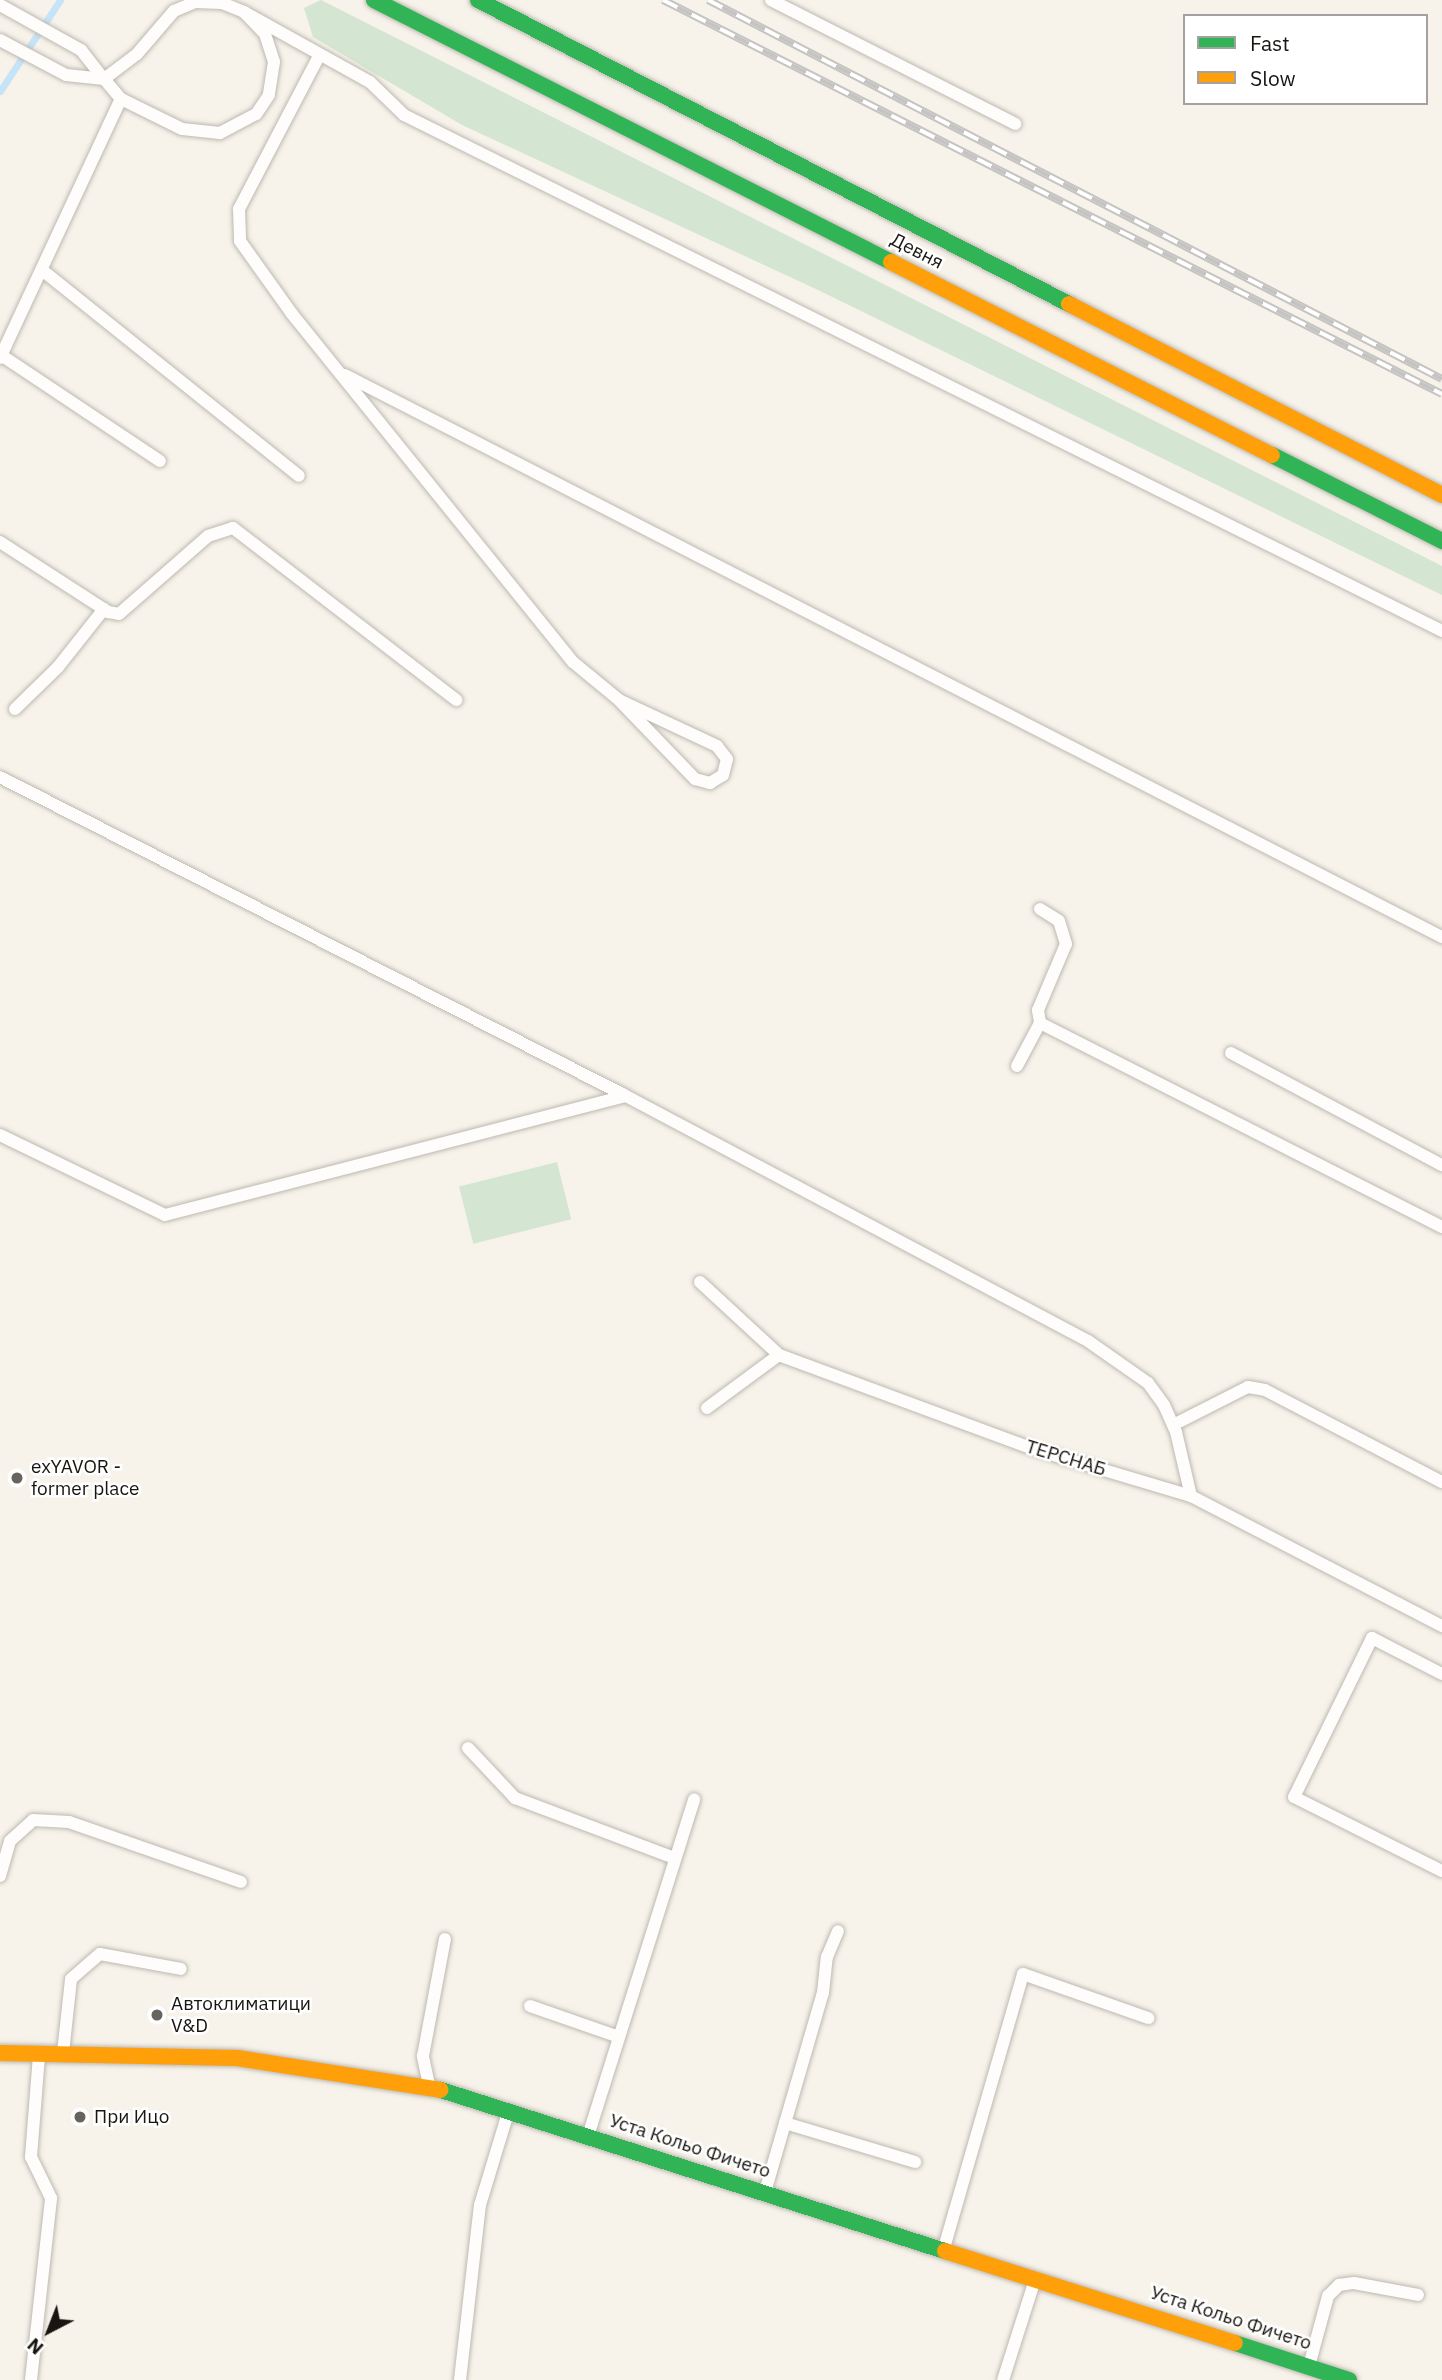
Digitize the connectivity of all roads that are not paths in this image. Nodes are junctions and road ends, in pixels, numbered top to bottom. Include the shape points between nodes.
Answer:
1 (374, 0) edge
2 (478, 0) edge
3 (771, 0) edge
4 (0, 5) edge
5 (244, 12) junction
6 (3, 42) edge
7 (319, 56) junction
8 (104, 79) junction
9 (121, 99) junction
10 (1015, 124) dead end
11 (42, 270) junction
12 (1, 356) edge
13 (345, 375) junction
14 (160, 461) dead end
15 (299, 475) dead end
16 (1442, 495) edge
17 (1442, 541) edge
18 (0, 542) edge
19 (104, 609) junction
20 (1442, 631) edge
21 (456, 700) dead end
22 (619, 700) junction
23 (15, 709) dead end
24 (0, 777) edge
25 (1040, 909) dead end
26 (1442, 937) edge
27 (1040, 1023) junction
28 (1231, 1053) dead end
29 (1017, 1066) dead end
30 (626, 1096) junction
31 (0, 1135) edge
32 (1442, 1165) edge
33 (1442, 1227) edge
34 (700, 1282) dead end
35 (779, 1355) junction
36 (707, 1408) dead end
37 (1173, 1425) junction
38 (1442, 1482) edge
39 (1191, 1496) junction
40 (1442, 1626) edge
41 (1442, 1674) edge
42 (468, 1748) dead end
43 (694, 1799) dead end
44 (675, 1858) junction
45 (1442, 1871) edge
46 (0, 1876) edge
47 (241, 1882) dead end
48 (838, 1931) dead end
49 (445, 1939) dead end
50 (181, 1969) dead end
51 (530, 2006) dead end
52 (1148, 2018) dead end
53 (619, 2037) junction
54 (0, 2053) edge
55 (39, 2056) junction
56 (62, 2057) junction
57 (429, 2085) junction
58 (509, 2111) junction
59 (785, 2123) junction
60 (588, 2136) junction
61 (915, 2162) dead end
62 (765, 2192) junction
63 (944, 2249) junction
64 (1035, 2277) junction
65 (1418, 2295) dead end
66 (1308, 2373) edge
67 (31, 2380) edge
68 (460, 2380) edge
69 (1003, 2380) edge
70 (1349, 2380) edge

1 - 17 main road, Девня
2 - 16 main road, Девня
3 - 10 lane
4 - 8 lane via 81,50
5 - 7 lane
5 - 8 lane via 209,1 174,11 137,54
5 - 9 lane via 271,47 273,79 256,114 238,127 202,134
6 - 8 lane via 66,75
7 - 13 lane via 239,209 240,241 292,314
7 - 20 lane via 370,82 404,115
8 - 9 lane
9 - 11 lane
11 - 12 lane
11 - 15 lane
12 - 14 lane
13 - 22 lane via 573,662
13 - 26 lane
18 - 19 lane
19 - 21 lane via 124,612 208,536 233,528
19 - 23 lane via 58,667
22 - 22 lane via 695,779 709,783 723,775 727,759 717,746
24 - 30 lane
25 - 27 lane via 1059,921 1066,944 1038,1010
27 - 29 lane
27 - 33 lane
28 - 32 lane
30 - 31 lane via 165,1215
30 - 37 lane via 1088,1341 1149,1383
34 - 35 lane, ТЕРСНАБ
35 - 36 lane
35 - 39 lane, ТЕРСНАБ via 1030,1448
37 - 38 lane via 1248,1387 1265,1390
37 - 39 lane
39 - 40 lane, ТЕРСНАБ
41 - 45 lane via 1372,1639 1294,1797
42 - 44 lane via 515,1798
43 - 44 lane
44 - 53 lane
46 - 47 lane via 10,1841 33,1820 69,1822
48 - 59 lane via 827,1957 823,1993
49 - 57 lane via 423,2056
50 - 56 lane via 100,1954 72,1979
51 - 53 lane
52 - 63 lane via 1023,1975
53 - 60 lane
54 - 55 main road, Уста Кольо Фичето
55 - 56 main road, Уста Кольо Фичето
55 - 67 lane via 31,2157 51,2198
56 - 57 main road, Уста Кольо Фичето via 237,2058
57 - 58 main road, Уста Кольо Фичето
58 - 60 main road, Уста Кольо Фичето
58 - 68 lane via 480,2205
59 - 61 lane
59 - 62 lane
60 - 62 main road, Уста Кольо Фичето
62 - 63 main road, Уста Кольо Фичето
63 - 64 main road, Уста Кольо Фичето
64 - 66 main road, Уста Кольо Фичето
64 - 69 lane
65 - 66 lane via 1354,2283 1339,2285 1328,2296
66 - 70 main road, Уста Кольо Фичето

